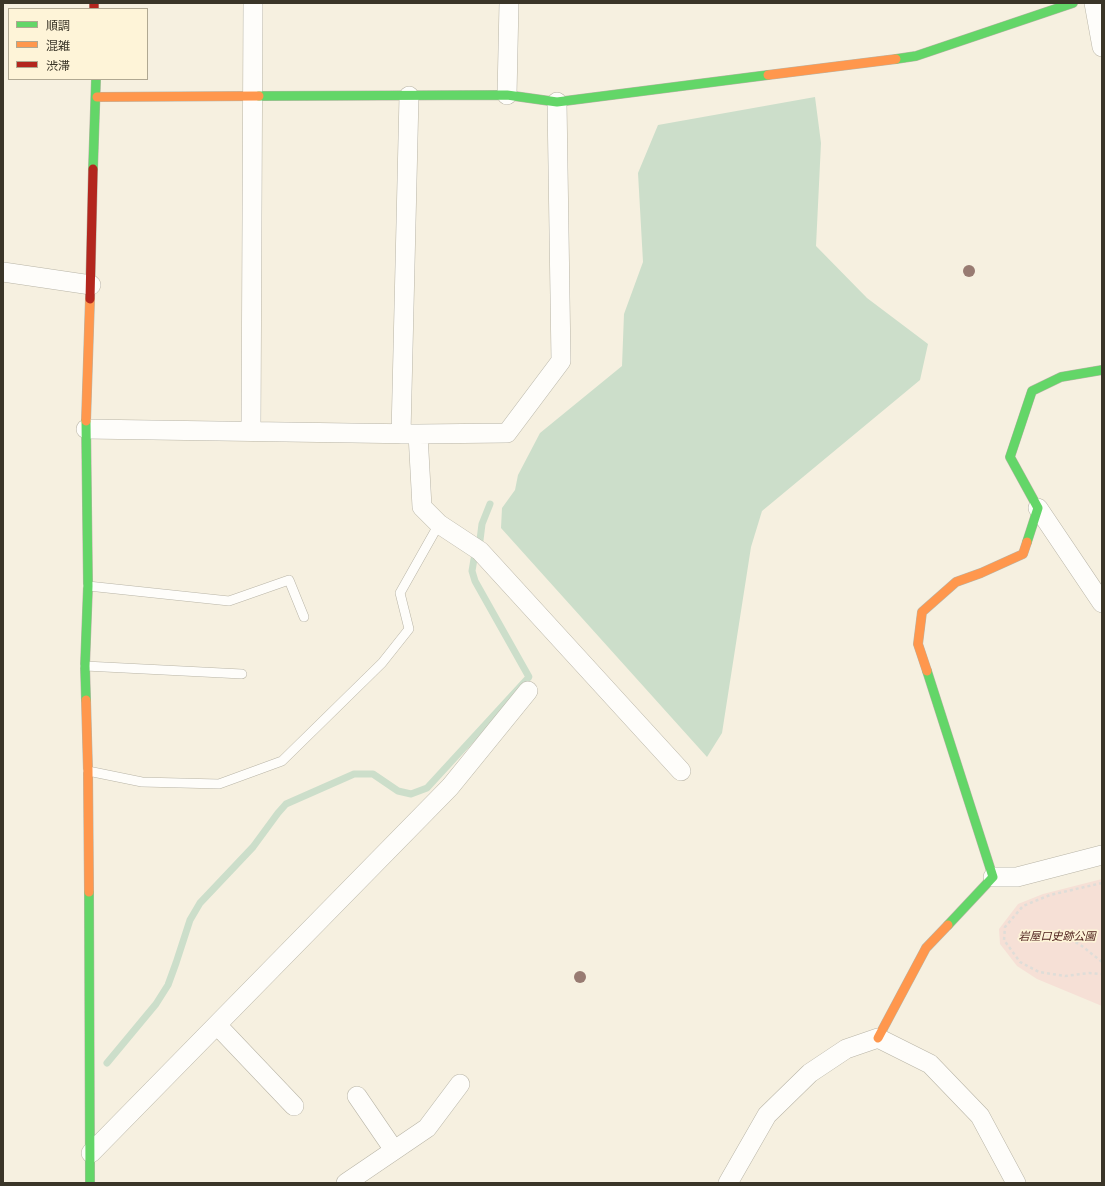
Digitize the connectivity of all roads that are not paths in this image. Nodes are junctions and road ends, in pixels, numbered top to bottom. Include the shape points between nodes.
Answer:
1 (253, 3) edge
2 (509, 3) edge
3 (1073, 3) edge
4 (1094, 3) edge
5 (1102, 47) edge
6 (96, 80) edge
7 (507, 95) junction
8 (253, 96) junction
9 (409, 96) junction
10 (97, 97) junction
11 (557, 102) junction
12 (3, 272) edge
13 (91, 285) junction
14 (1102, 370) edge
15 (86, 429) junction
16 (251, 431) junction
17 (410, 434) junction
18 (1038, 508) junction
19 (439, 524) junction
20 (88, 586) junction
21 (1102, 603) edge
22 (304, 617) dead end
23 (85, 666) junction
24 (242, 674) dead end
25 (528, 691) dead end
26 (88, 771) junction
27 (681, 771) dead end
28 (1102, 855) edge
29 (993, 877) junction
30 (217, 1025) junction
31 (878, 1038) junction
32 (460, 1084) dead end
33 (357, 1096) dead end
34 (294, 1106) dead end
35 (394, 1150) junction
36 (91, 1153) junction
37 (90, 1183) edge
38 (346, 1183) edge
39 (728, 1183) edge
40 (1016, 1183) edge

1 - 8 street
2 - 7 street
3 - 11 street via 916,56
4 - 5 street
6 - 10 street
7 - 9 street
7 - 11 street
8 - 9 street
8 - 10 street
8 - 16 street
9 - 17 street
10 - 13 street
11 - 17 street via 561,360 507,433
12 - 13 street
13 - 15 street
14 - 18 street via 1061,377 1032,391 1010,457
15 - 16 street
15 - 20 street
16 - 17 street
17 - 19 street via 422,507
18 - 21 street
18 - 29 street via 1023,554 956,582 922,612 918,644
19 - 26 lane via 400,593 409,629 382,663 282,761 219,784 142,782
19 - 27 street via 480,551
20 - 22 lane via 229,601 289,580
20 - 23 street
23 - 24 lane
23 - 26 street
25 - 30 street via 450,787
26 - 36 street
28 - 29 street via 1017,877
29 - 31 street via 926,948
30 - 34 street
30 - 36 street
31 - 39 street via 846,1049 816,1069 767,1115
31 - 40 street via 930,1064 980,1116
32 - 35 street via 427,1128
33 - 35 street
35 - 38 street
36 - 37 street

